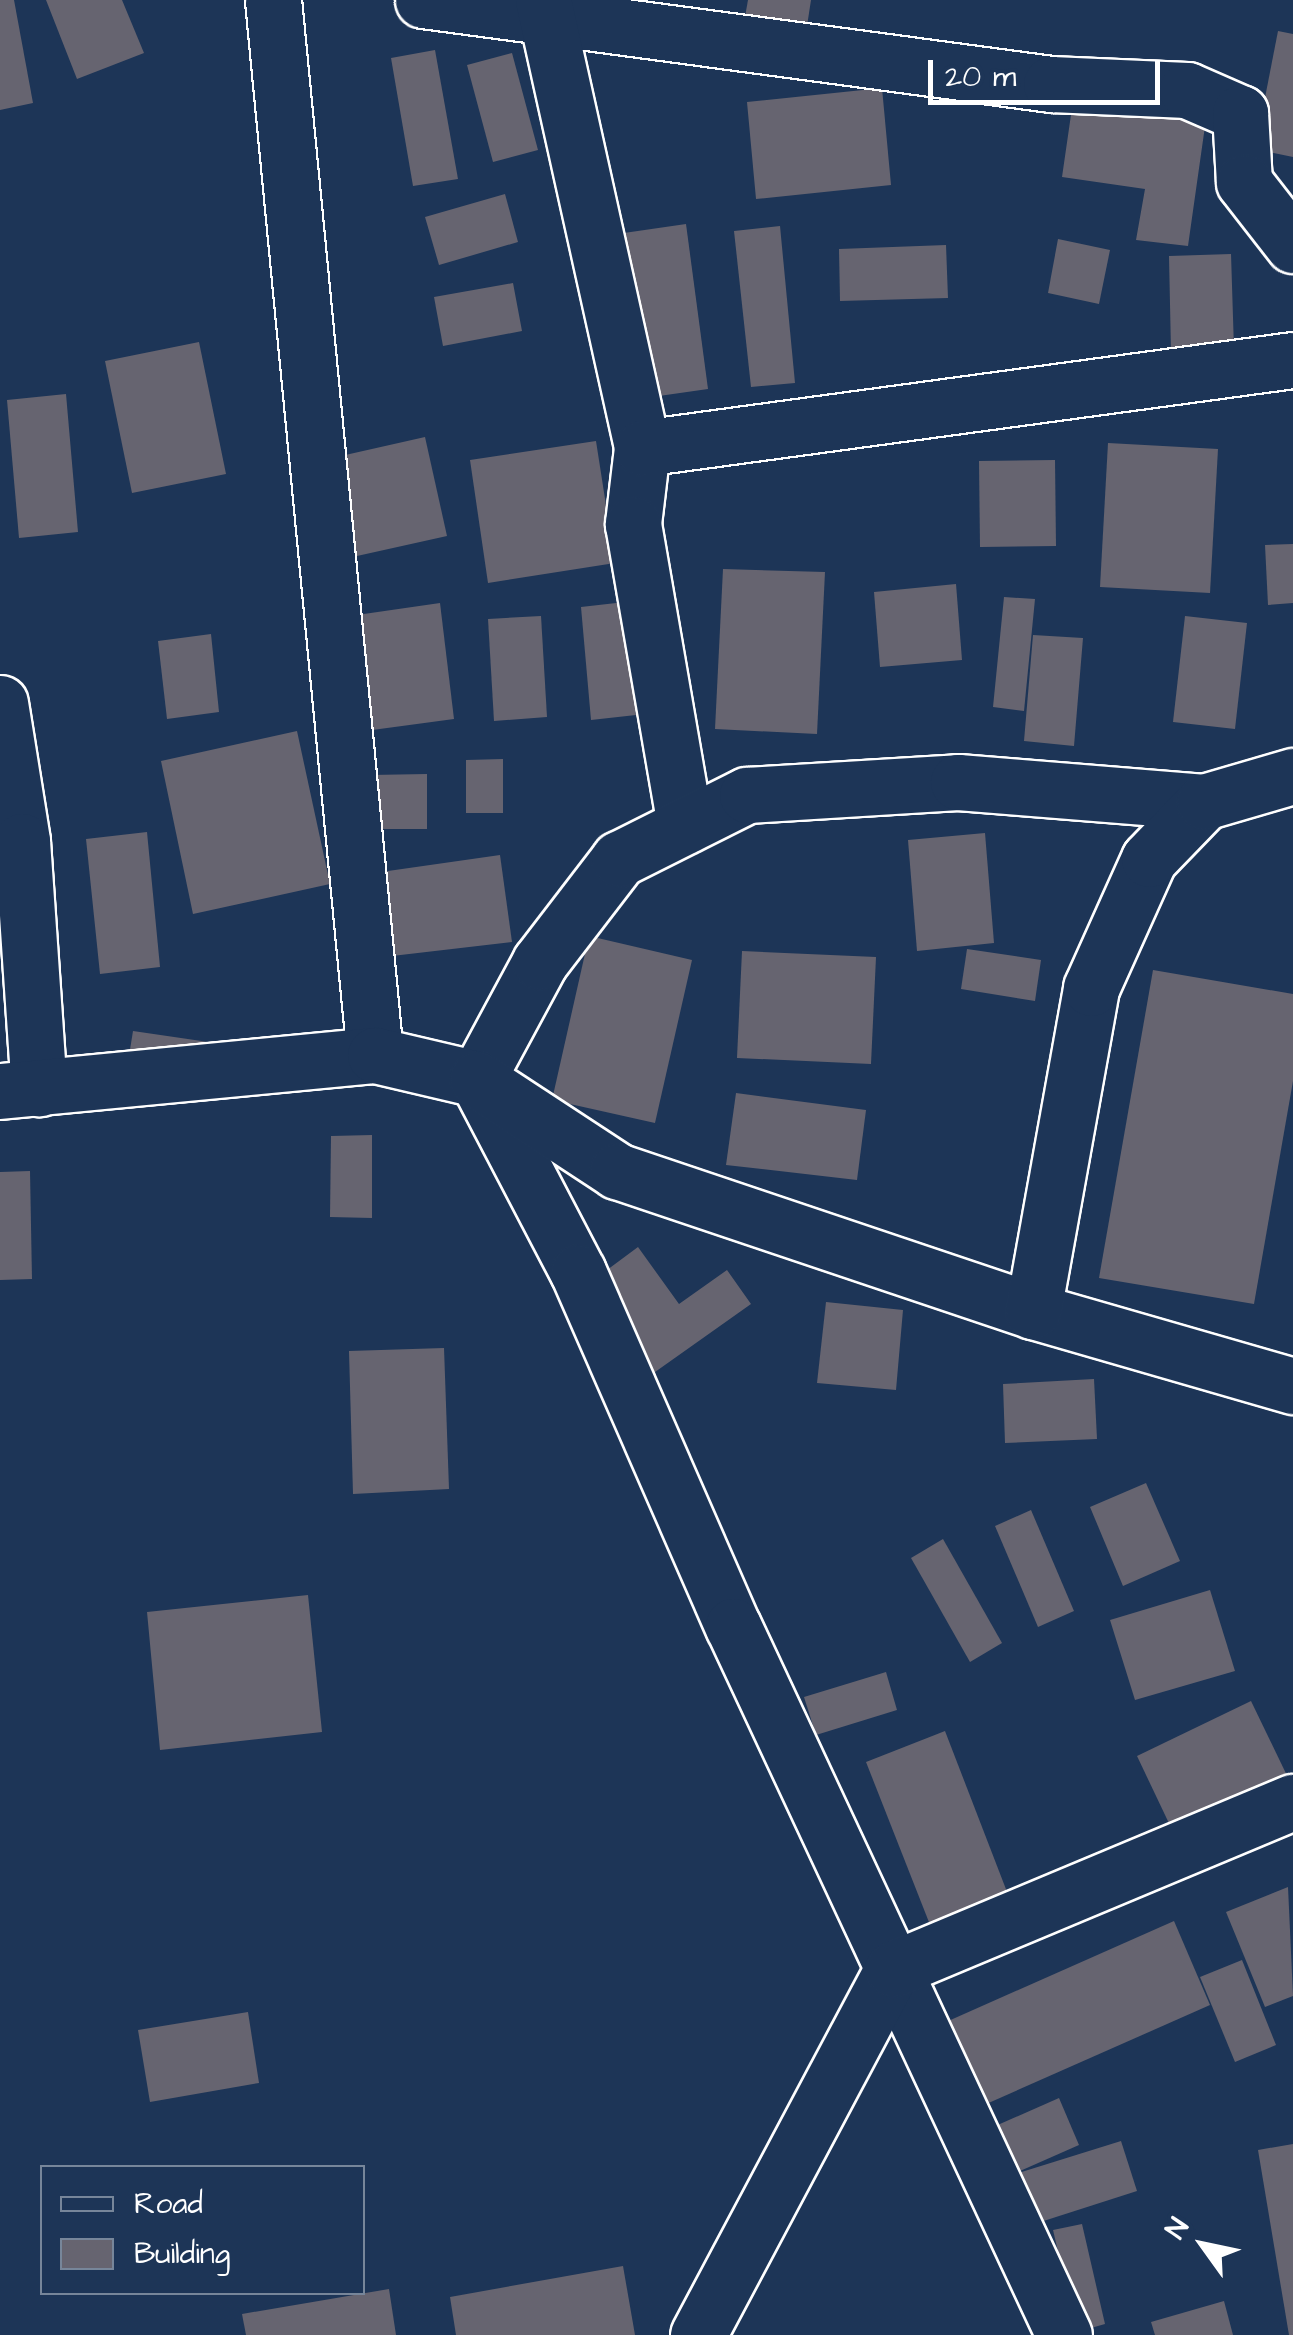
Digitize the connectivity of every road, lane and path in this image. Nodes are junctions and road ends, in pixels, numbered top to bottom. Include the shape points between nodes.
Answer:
1 (273, 0) edge
2 (423, 0) edge
3 (544, 8) edge
4 (1293, 245) edge
5 (1293, 360) edge
6 (642, 448) junction
7 (0, 703) edge
8 (1293, 776) edge
9 (1204, 802) junction
10 (685, 826) junction
11 (375, 1055) junction
12 (476, 1078) junction
13 (20, 1090) edge
14 (1033, 1311) junction
15 (1293, 1386) edge
16 (1293, 1802) edge
17 (893, 1969) junction
18 (698, 2335) edge
19 (1064, 2335) edge

1 - 11 street
2 - 3 street
3 - 4 street via 1050,84 1187,90 1240,113 1244,182
3 - 6 street
5 - 6 street
6 - 10 street via 633,524
7 - 13 street via 22,841
8 - 9 street
9 - 10 street via 958,782 747,795
9 - 14 street via 1149,858 1091,988
10 - 12 street via 619,860 540,962
11 - 12 street
11 - 13 street
12 - 14 street via 617,1172
12 - 17 street via 578,1272
14 - 15 street
16 - 17 street
17 - 18 street
17 - 19 street

